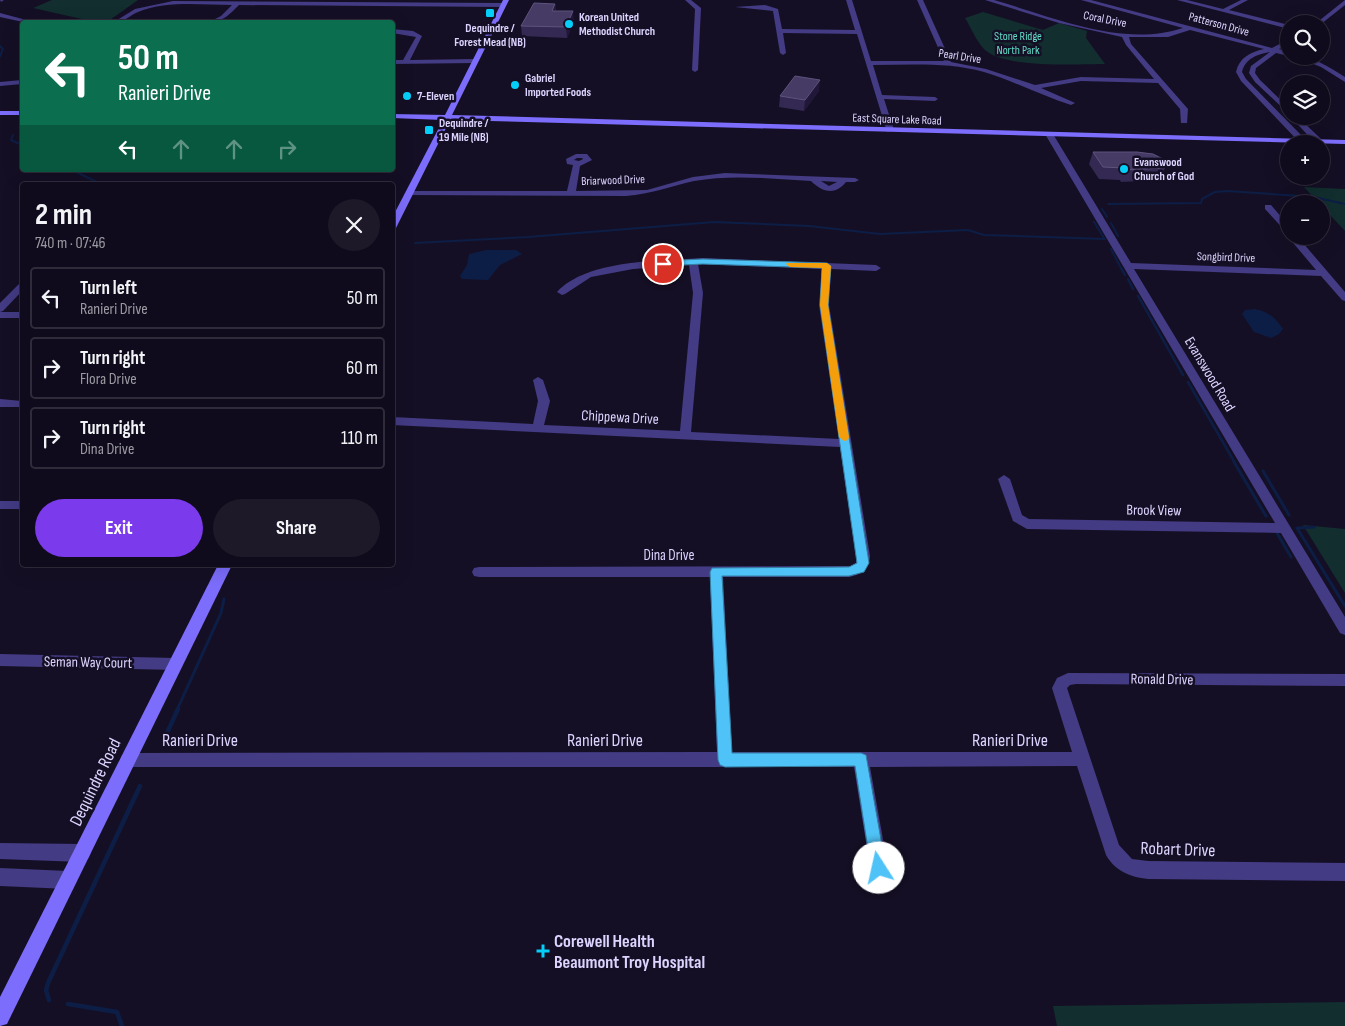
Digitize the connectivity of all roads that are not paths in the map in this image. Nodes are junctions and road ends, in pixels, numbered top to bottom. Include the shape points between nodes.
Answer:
1 (688, 0) edge
2 (848, 0) edge
3 (920, 0) edge
4 (988, 0) edge
5 (1084, 0) edge
6 (1180, 0) edge
7 (1245, 0) edge
8 (346, 2) edge
9 (505, 2) edge
10 (1345, 2) edge
11 (238, 3) junction
12 (738, 7) dead end
13 (1224, 11) junction
14 (0, 15) edge
15 (1330, 17) edge
16 (20, 20) edge
17 (120, 20) edge
18 (216, 20) edge
19 (1280, 25) edge
20 (1189, 28) junction
21 (395, 31) edge
22 (780, 31) junction
23 (859, 32) junction
24 (1125, 35) junction
25 (1280, 46) edge
26 (1272, 50) junction
27 (1280, 52) edge
28 (783, 53) dead end
29 (476, 59) junction
30 (406, 61) junction
31 (395, 62) edge
32 (869, 63) junction
33 (948, 64) junction
34 (1320, 65) edge
35 (695, 70) dead end
36 (1239, 72) junction
37 (1252, 73) junction
38 (1345, 80) edge
39 (1159, 81) junction
40 (20, 82) edge
41 (0, 84) edge
42 (1036, 87) junction
43 (880, 97) junction
44 (935, 99) dead end
45 (1265, 102) junction
46 (1278, 102) joint
47 (1070, 103) dead end
48 (0, 113) edge
49 (20, 113) edge
50 (395, 116) edge
51 (448, 117) junction
52 (1184, 121) dead end
53 (1302, 125) edge
54 (890, 130) junction
55 (1050, 134) junction
56 (1297, 135) edge
57 (1312, 135) edge
58 (1280, 140) edge
59 (1330, 141) edge
60 (1345, 142) edge
61 (577, 164) dead end
62 (855, 180) dead end
63 (410, 193) junction
64 (570, 194) junction
65 (1268, 207) dead end
66 (1280, 221) edge
67 (395, 222) edge
68 (1300, 245) edge
69 (693, 262) junction
70 (827, 266) junction
71 (1128, 266) junction
72 (876, 268) dead end
73 (1323, 273) junction
74 (20, 288) edge
75 (562, 292) dead end
76 (1345, 298) edge
77 (0, 309) edge
78 (0, 314) edge
79 (20, 315) edge
80 (538, 380) dead end
81 (0, 403) edge
82 (20, 404) edge
83 (395, 421) edge
84 (538, 428) junction
85 (685, 435) junction
86 (845, 443) junction
87 (1004, 479) dead end
88 (0, 505) edge
89 (20, 505) edge
90 (1285, 528) junction
91 (224, 567) edge
92 (479, 572) dead end
93 (716, 572) junction
94 (1345, 629) edge
95 (0, 660) edge
96 (176, 664) junction
97 (1345, 680) edge
98 (128, 760) junction
99 (725, 760) junction
100 (861, 760) junction
101 (1082, 760) junction
102 (0, 851) edge
103 (82, 853) junction
104 (879, 868) dead end
105 (1345, 872) edge
106 (0, 877) edge
107 (68, 880) junction
108 (0, 1017) edge

1 - 35 street via 698,8
2 - 23 street
3 - 33 street
4 - 24 street, Coral Drive via 1087,28
5 - 20 street, Patterson Drive
6 - 13 street
7 - 13 street
8 - 9 street
8 - 11 street
9 - 29 main road
10 - 15 street
11 - 17 street via 160,4 133,12
11 - 18 street
12 - 22 street via 774,9
13 - 19 street
14 - 16 street
20 - 24 street, Coral Drive via 1163,35
20 - 26 street, Patterson Drive
21 - 30 street via 420,36
22 - 23 street
22 - 28 street
23 - 32 street
24 - 39 street via 1128,44
25 - 26 street
26 - 27 street, Patterson Drive
26 - 36 street via 1262,50 1250,57 1240,64
26 - 37 street via 1273,53 1253,67
29 - 30 street
29 - 51 main road
30 - 31 street
32 - 33 street, Pearl Drive
32 - 43 street
33 - 42 street, Pearl Drive via 976,68
34 - 38 street
36 - 37 street
36 - 45 street
37 - 46 street
39 - 42 street via 1072,80
39 - 52 street via 1184,110
40 - 41 street
42 - 47 street, Pearl Drive
43 - 44 street
43 - 54 street
45 - 46 street
45 - 56 street
48 - 49 main road
50 - 51 main road, East Square Lake Road
51 - 54 main road, East Square Lake Road
51 - 63 main road
53 - 57 street
54 - 55 main road, East Square Lake Road
55 - 58 main road, East Square Lake Road
55 - 71 street, Evanswood Road
59 - 60 main road, East Square Lake Road
61 - 64 street
62 - 64 street, Briarwood Drive via 843,180 838,188 831,189 823,188 814,179 725,175 703,177 638,194
63 - 64 street, Briarwood Drive
63 - 67 main road
65 - 66 street
68 - 73 street
69 - 70 street
69 - 75 street via 606,270 581,278
69 - 85 street via 698,293
70 - 72 street
70 - 86 street via 824,305
71 - 73 street, Songbird Drive
71 - 90 street, Evanswood Road
73 - 76 street
74 - 77 street
78 - 79 street
80 - 84 street via 544,401
81 - 82 street
83 - 84 street, Chippewa Drive
84 - 85 street, Chippewa Drive
85 - 86 street, Chippewa Drive
86 - 93 street, Dina Drive via 863,556 859,569 849,572
87 - 90 street, Brook View via 1017,518 1023,523
88 - 89 street
90 - 94 street, Evanswood Road
91 - 96 main road, Dequindre Road
92 - 93 street, Dina Drive
93 - 99 street
95 - 96 street, Seman Way Court
96 - 98 main road, Dequindre Road
97 - 101 street, Ronald Drive via 1067,679 1062,682 1060,693
98 - 99 street, Ranieri Drive
98 - 103 main road, Dequindre Road
99 - 100 street, Ranieri Drive
100 - 101 street, Ranieri Drive
100 - 104 street
101 - 105 street, Robart Drive via 1112,849 1120,862 1127,866 1148,870
102 - 103 street
103 - 107 main road, Dequindre Road
106 - 107 street
107 - 108 main road, Dequindre Road

